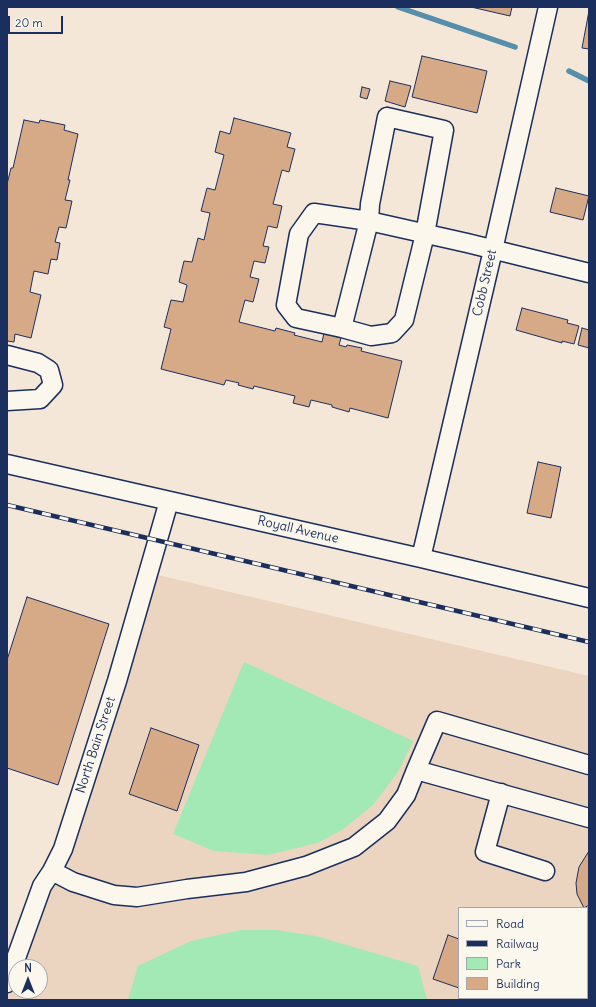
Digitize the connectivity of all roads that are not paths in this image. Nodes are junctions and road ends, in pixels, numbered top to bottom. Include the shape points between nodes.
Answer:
1 (548, 7) edge
2 (369, 221) junction
3 (425, 234) junction
4 (493, 250) junction
5 (589, 273) edge
6 (342, 328) junction
7 (7, 355) edge
8 (7, 401) edge
9 (7, 464) edge
10 (169, 501) junction
11 (421, 558) junction
12 (589, 598) edge
13 (589, 765) edge
14 (416, 770) junction
15 (501, 793) junction
16 (589, 818) edge
17 (52, 871) junction
18 (545, 871) dead end
19 (7, 983) edge

1 - 4 street, Cobb Street
2 - 3 street
2 - 3 street via 387,117 444,130
2 - 6 street
2 - 6 street via 314,213 299,234 286,305 296,318
3 - 4 street
3 - 6 street via 404,320 392,333 371,336
4 - 5 street
4 - 11 street, Cobb Street
7 - 8 street via 38,363 49,370 53,385 40,399
9 - 10 street, Royall Avenue
10 - 11 street, Royall Avenue
10 - 17 street, North Bain Street via 117,681 63,849
11 - 12 street, Royall Avenue
13 - 14 street via 437,722
14 - 15 street
14 - 17 street via 406,795 387,821 354,847 306,866 246,882 137,898 114,895 73,882
15 - 16 street
15 - 18 street via 485,852
17 - 19 street, North Bain Street via 42,886

